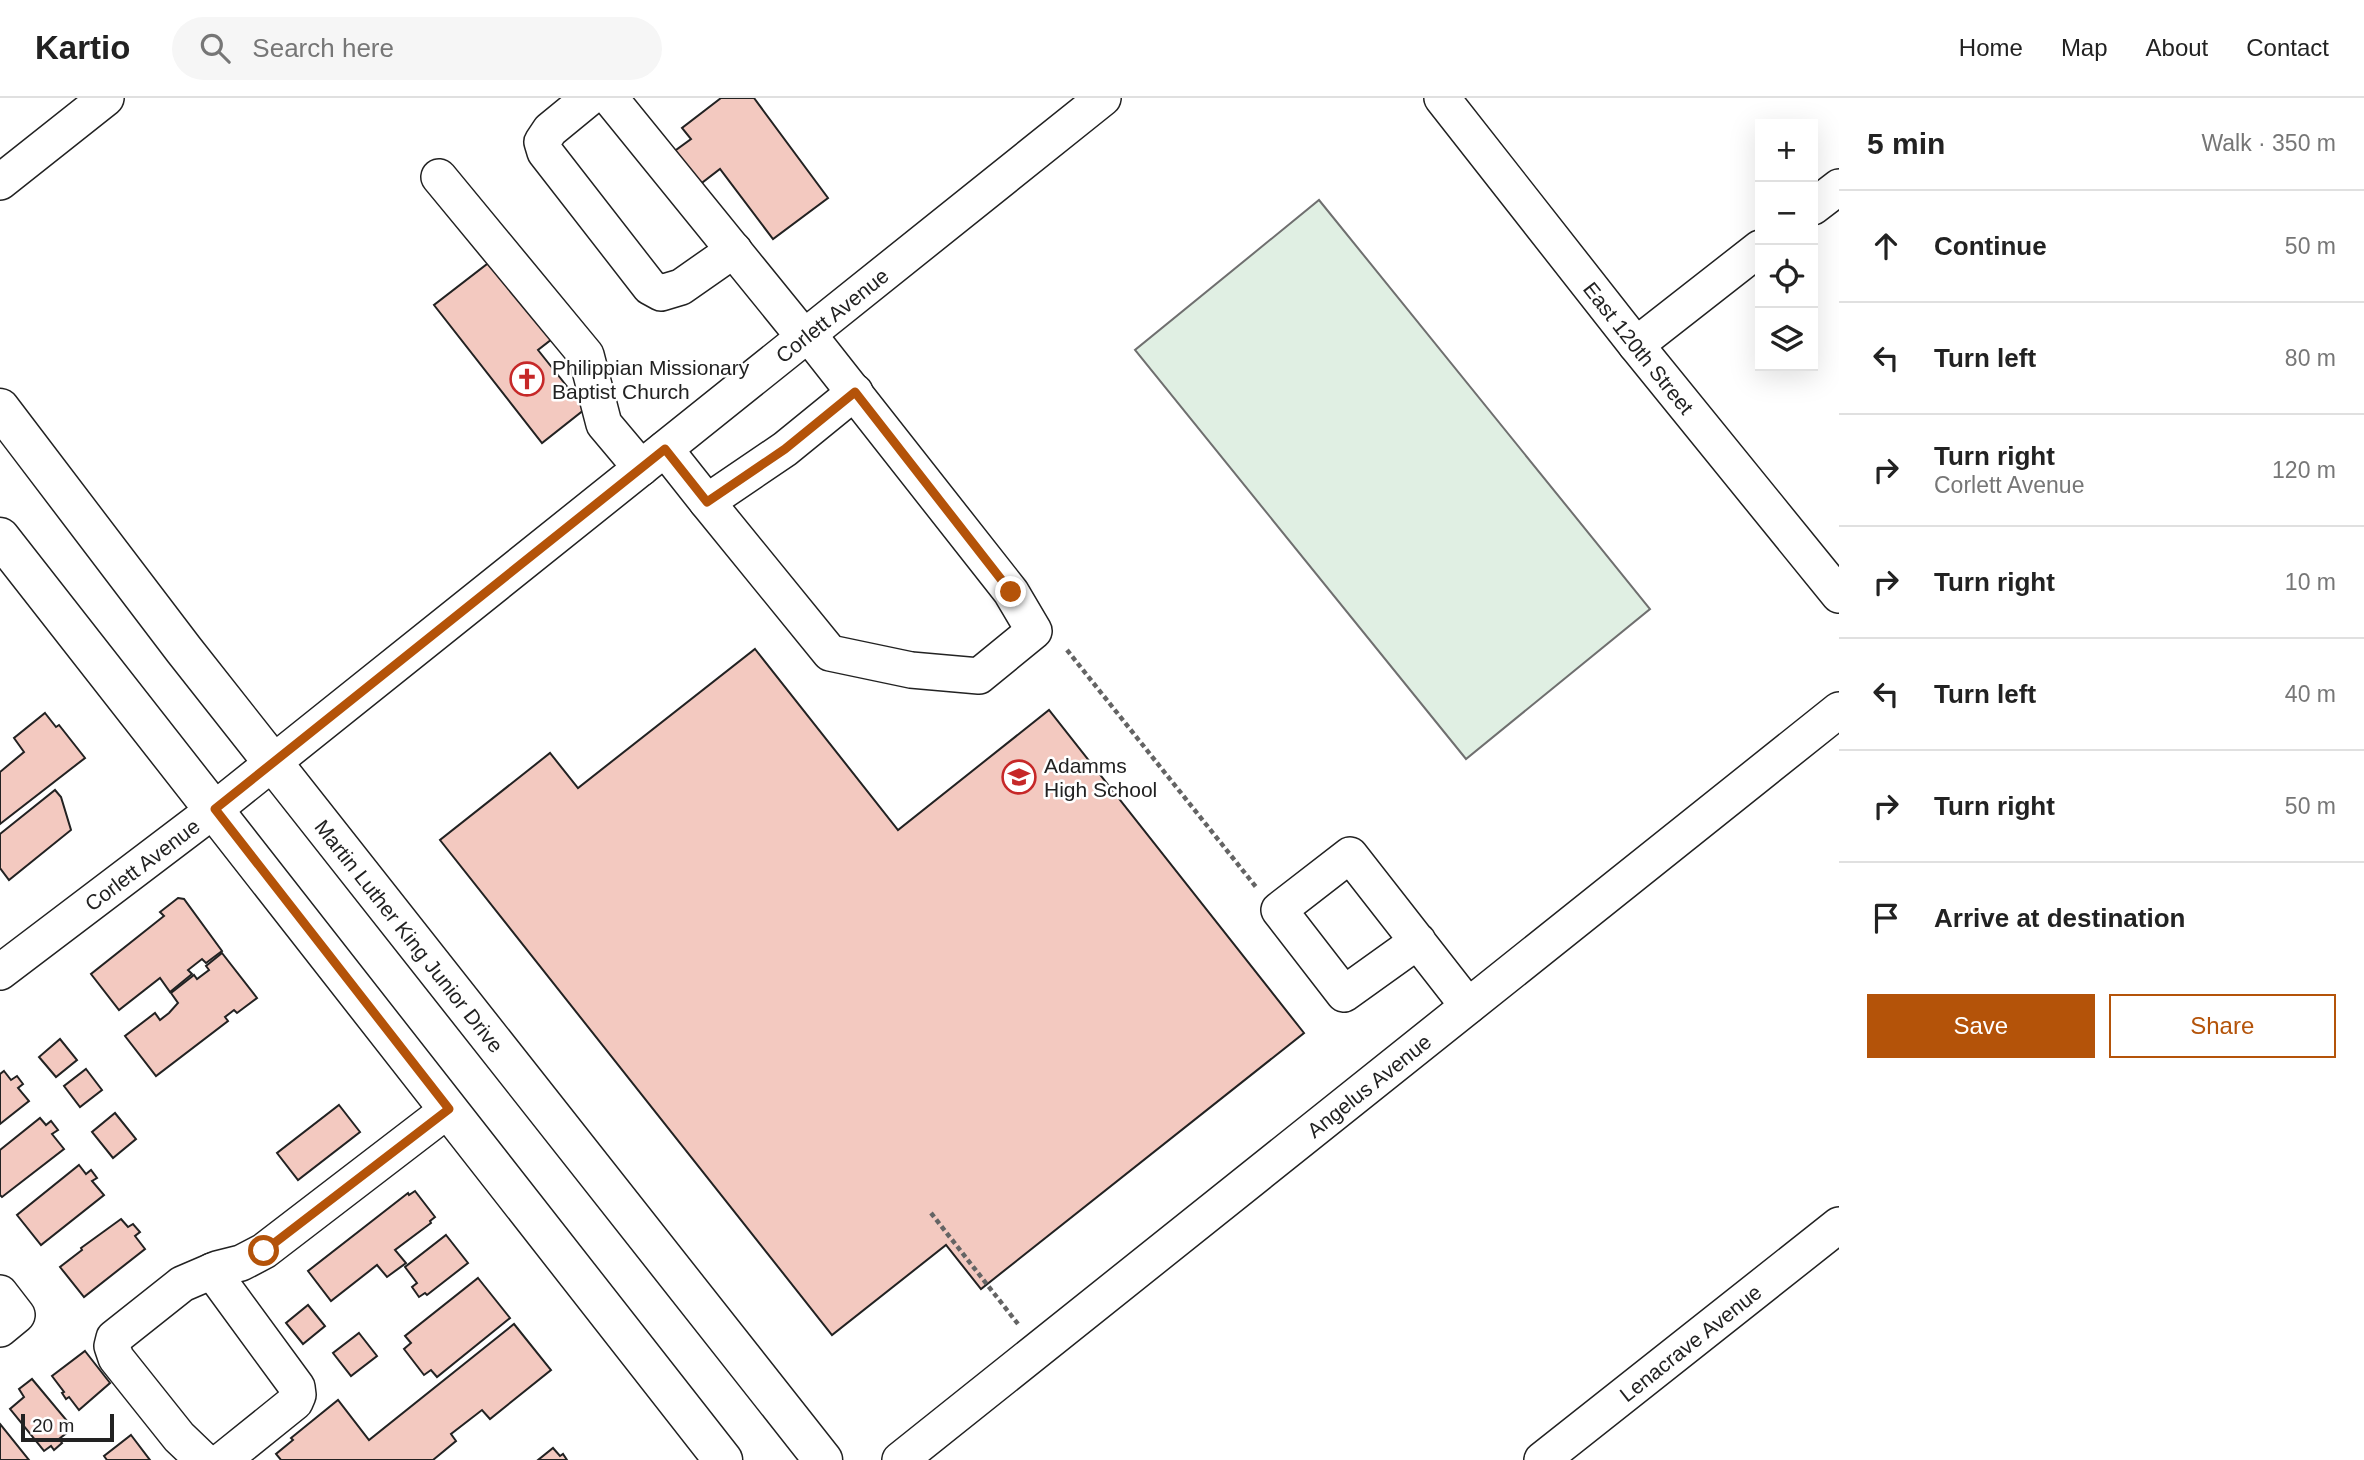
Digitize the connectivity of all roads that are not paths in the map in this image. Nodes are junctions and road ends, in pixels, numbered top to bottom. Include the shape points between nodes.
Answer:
1 (106, 98) edge
2 (589, 98) edge
3 (610, 98) edge
4 (1102, 98) edge
5 (1442, 98) edge
6 (439, 177) dead end
7 (0, 182) edge
8 (1839, 187) edge
9 (1818, 203) edge
10 (734, 250) junction
11 (1755, 252) edge
12 (806, 336) junction
13 (1636, 345) junction
14 (855, 392) junction
15 (0, 408) edge
16 (653, 458) junction
17 (707, 502) junction
18 (0, 537) edge
19 (1839, 595) edge
20 (1839, 710) edge
21 (273, 762) junction
22 (215, 809) junction
23 (1418, 942) dead end
24 (0, 972) edge
25 (1468, 1006) junction
26 (449, 1109) junction
27 (1839, 1225) edge
28 (212, 1271) junction
29 (717, 1458) edge
30 (203, 1460) edge
31 (223, 1460) edge
32 (823, 1460) edge
33 (900, 1460) edge
34 (1542, 1460) edge

1 - 7 street
2 - 10 street via 550,130 542,142 545,152 650,287 661,293 681,287
3 - 10 street
4 - 12 street, Corlett Avenue
5 - 13 street, East 120th Street
6 - 16 street via 586,355 604,424
8 - 9 street
10 - 12 street
11 - 13 street
12 - 14 street
12 - 16 street, Corlett Avenue
13 - 19 street, East 120th Street
14 - 17 street via 785,449
14 - 17 street via 1011,592 1034,631 979,676 911,670 830,653
15 - 21 main road, Martin Luther King Junior Drive
16 - 17 street
16 - 21 street, Corlett Avenue
18 - 22 main road
20 - 25 street, Angelus Avenue
21 - 22 street, Corlett Avenue
21 - 32 main road, Martin Luther King Junior Drive
22 - 24 street, Corlett Avenue
22 - 26 main road
23 - 25 street
25 - 33 street, Angelus Avenue
26 - 28 street via 264,1251
26 - 29 main road
27 - 34 street, Lenacrave Avenue
28 - 30 street via 182,1284 114,1338 113,1346 116,1358 156,1410
28 - 31 street via 298,1395

